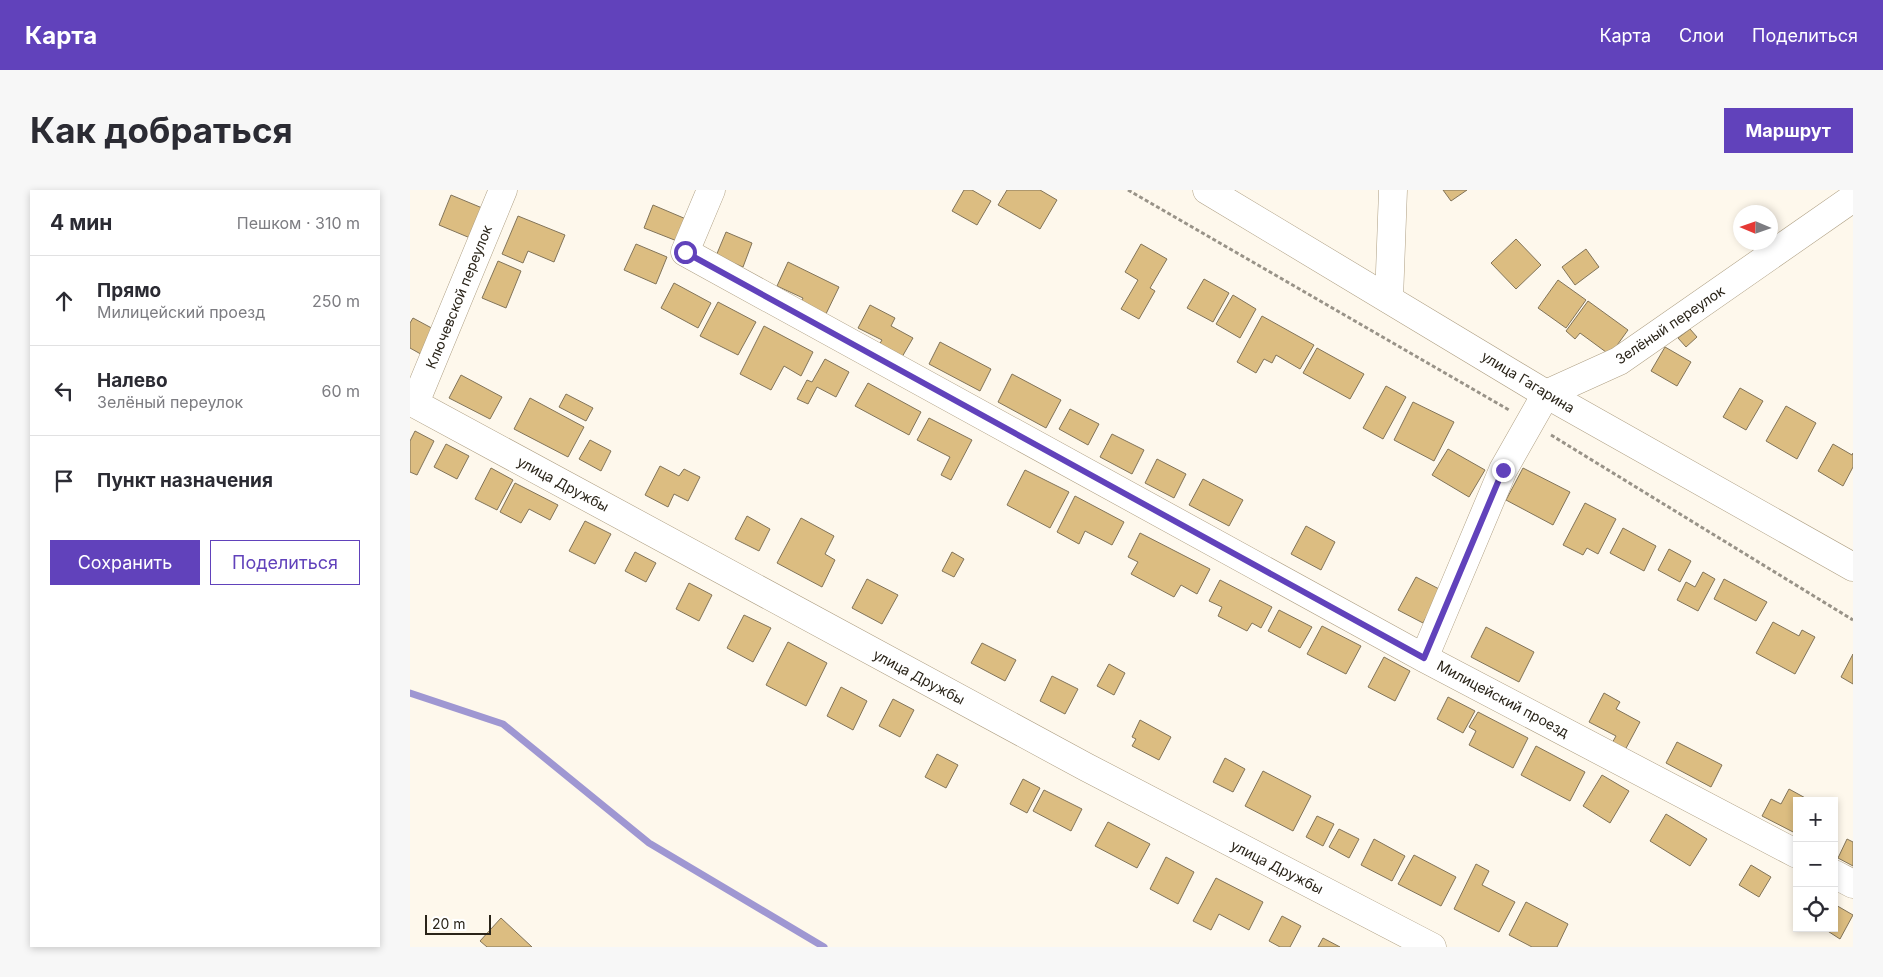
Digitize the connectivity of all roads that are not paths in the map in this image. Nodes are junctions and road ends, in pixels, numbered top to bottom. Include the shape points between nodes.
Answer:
1 (503, 190) edge
2 (711, 190) edge
3 (1207, 190) edge
4 (1393, 190) edge
5 (1853, 198) edge
6 (1389, 299) junction
7 (1546, 394) junction
8 (413, 402) edge
9 (1853, 567) edge
10 (1424, 658) junction
11 (1793, 852) edge
12 (1838, 876) edge
13 (1853, 884) edge
14 (1432, 947) edge

1 - 8 street, Ключевской переулок
2 - 10 street, Милицейский проезд via 685,252
3 - 6 street, улица Гагарина
4 - 6 street
5 - 7 street, Зелёный переулок via 1620,361
6 - 7 street, улица Гагарина
7 - 9 street, улица Гагарина
7 - 10 street via 1503,470
8 - 14 street, улица Дружбы via 1086,767
10 - 11 street, Милицейский проезд
12 - 13 street

